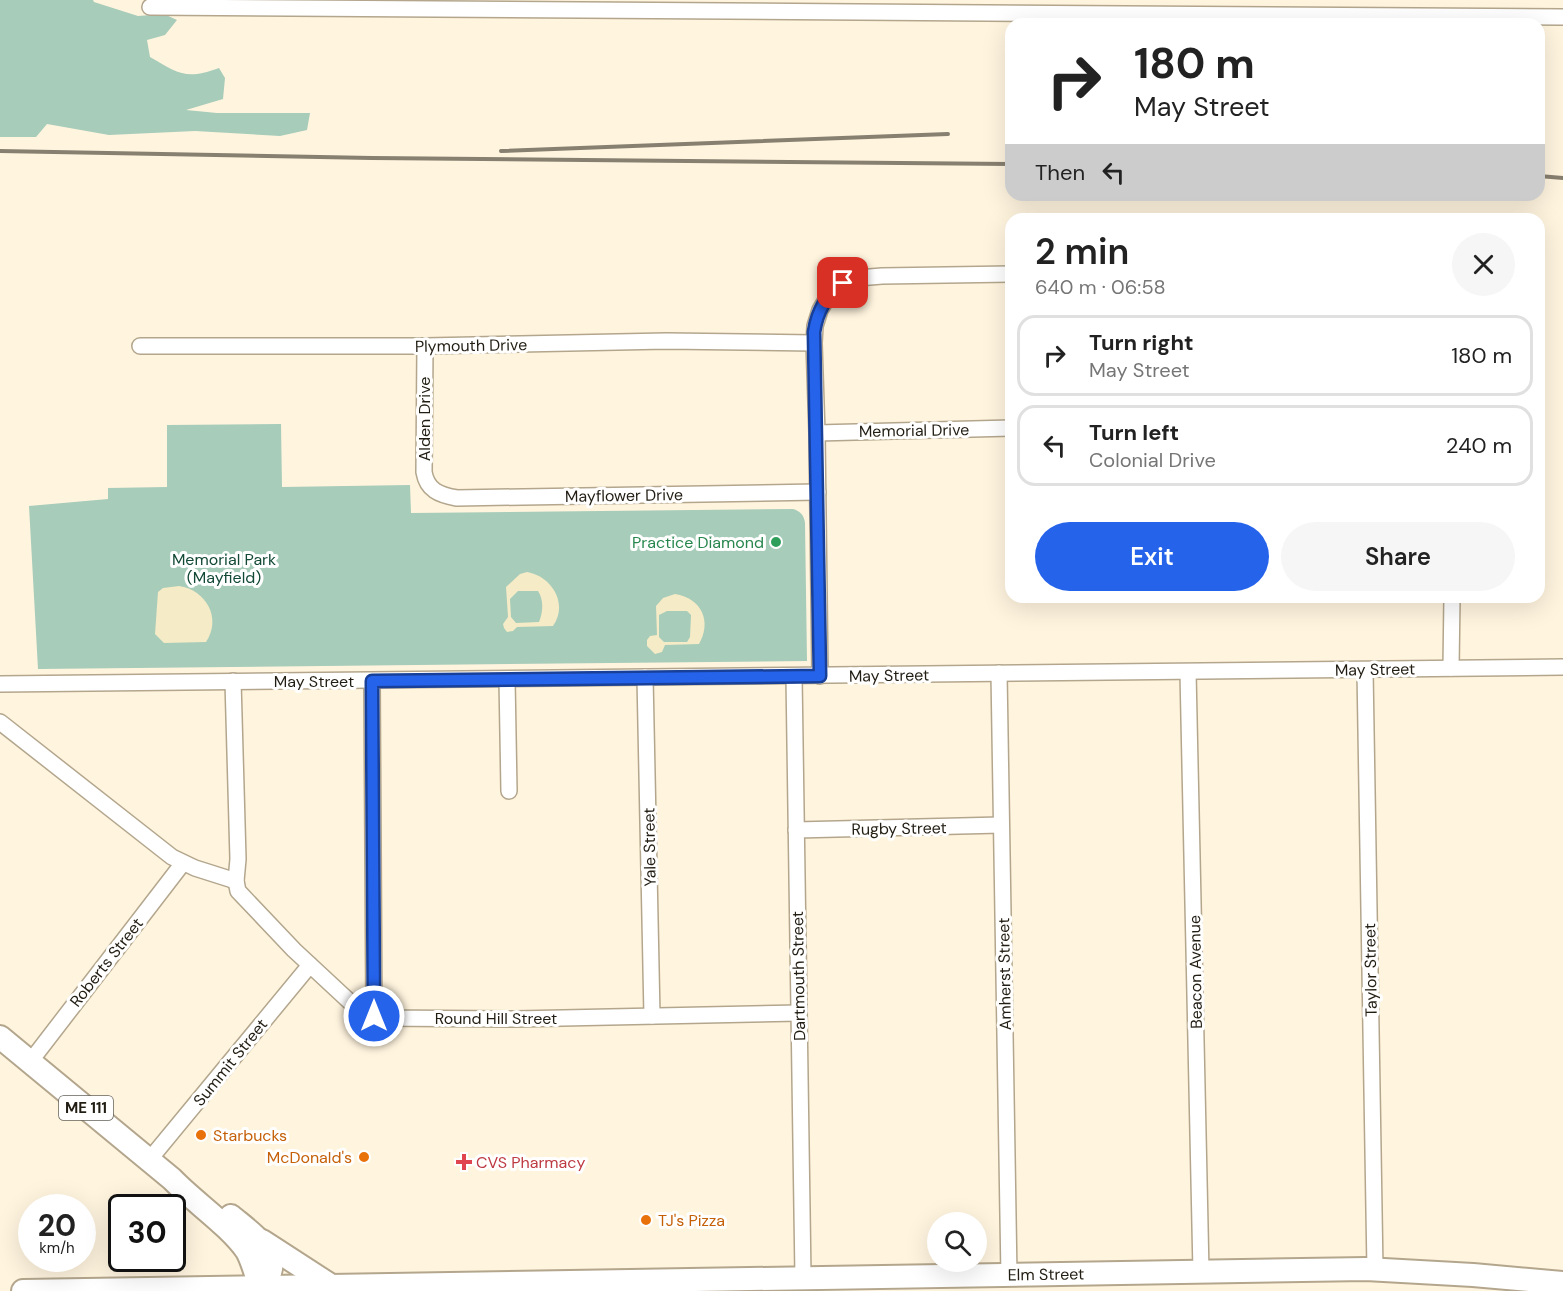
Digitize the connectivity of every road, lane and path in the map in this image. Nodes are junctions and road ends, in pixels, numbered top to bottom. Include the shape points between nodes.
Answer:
1 (150, 7) dead end
2 (1563, 17) edge
3 (1005, 274) edge
4 (808, 343) junction
5 (140, 346) dead end
6 (425, 346) junction
7 (1005, 428) edge
8 (817, 433) junction
9 (432, 489) joint
10 (818, 492) junction
11 (1452, 603) edge
12 (1563, 667) edge
13 (1451, 668) junction
14 (1365, 670) junction
15 (1188, 672) junction
16 (999, 673) junction
17 (794, 676) junction
18 (820, 676) junction
19 (645, 677) junction
20 (507, 679) junction
21 (233, 681) junction
22 (372, 681) junction
23 (0, 684) edge
24 (0, 722) edge
25 (509, 791) dead end
26 (1001, 825) junction
27 (796, 830) junction
28 (183, 863) junction
29 (236, 881) junction
30 (310, 965) junction
31 (799, 1013) junction
32 (374, 1016) junction
33 (652, 1016) junction
34 (0, 1037) edge
35 (30, 1062) junction
36 (150, 1159) junction
37 (172, 1179) junction
38 (260, 1240) junction
39 (1375, 1270) junction
40 (1201, 1272) junction
41 (1009, 1275) junction
42 (803, 1277) junction
43 (1563, 1283) edge
44 (260, 1287) junction
45 (341, 1287) edge
46 (23, 1291) edge

1 - 2 street
3 - 4 street via 849,280 824,302
4 - 6 street, Plymouth Drive via 666,341
4 - 8 street
5 - 6 street, Plymouth Drive
6 - 9 street, Alden Drive via 424,472
7 - 8 street, Memorial Drive
8 - 10 street
9 - 10 street, Mayflower Drive via 457,498
10 - 18 street
11 - 13 street
12 - 13 street, May Street
13 - 14 street, May Street
14 - 15 street, May Street
14 - 39 street, Taylor Street
15 - 16 street, May Street
15 - 40 street, Beacon Avenue
16 - 18 street, May Street
16 - 26 street, Amherst Street
17 - 18 street, May Street
17 - 19 street, May Street
17 - 27 street, Dartmouth Street
19 - 20 street, May Street
19 - 33 street, Yale Street
20 - 22 street, May Street
20 - 25 street
21 - 22 street, May Street
21 - 23 street, May Street
21 - 29 street
22 - 32 street
24 - 28 street
26 - 27 street, Rugby Street
26 - 41 street, Amherst Street
27 - 31 street, Dartmouth Street
28 - 29 street
28 - 35 street, Roberts Street
29 - 30 street, Round Hill Street via 245,899
30 - 32 street, Round Hill Street via 358,1009
30 - 36 street, Summit Street
31 - 33 street, Round Hill Street
31 - 42 street, Dartmouth Street
32 - 33 street, Round Hill Street
34 - 35 main road, ME 111
35 - 36 main road, ME 111
36 - 37 main road, ME 111
37 - 38 main road, ME 111 via 196,1186
37 - 44 main road, ME 111 via 240,1243 252,1261
38 - 44 main road, ME 111 via 272,1268
38 - 45 main road
39 - 40 main road, Elm Street
39 - 43 main road, Elm Street
40 - 41 main road, Elm Street
41 - 42 main road, Elm Street
42 - 45 main road, Elm Street
44 - 45 main road, Elm Street
44 - 46 main road, Elm Street

